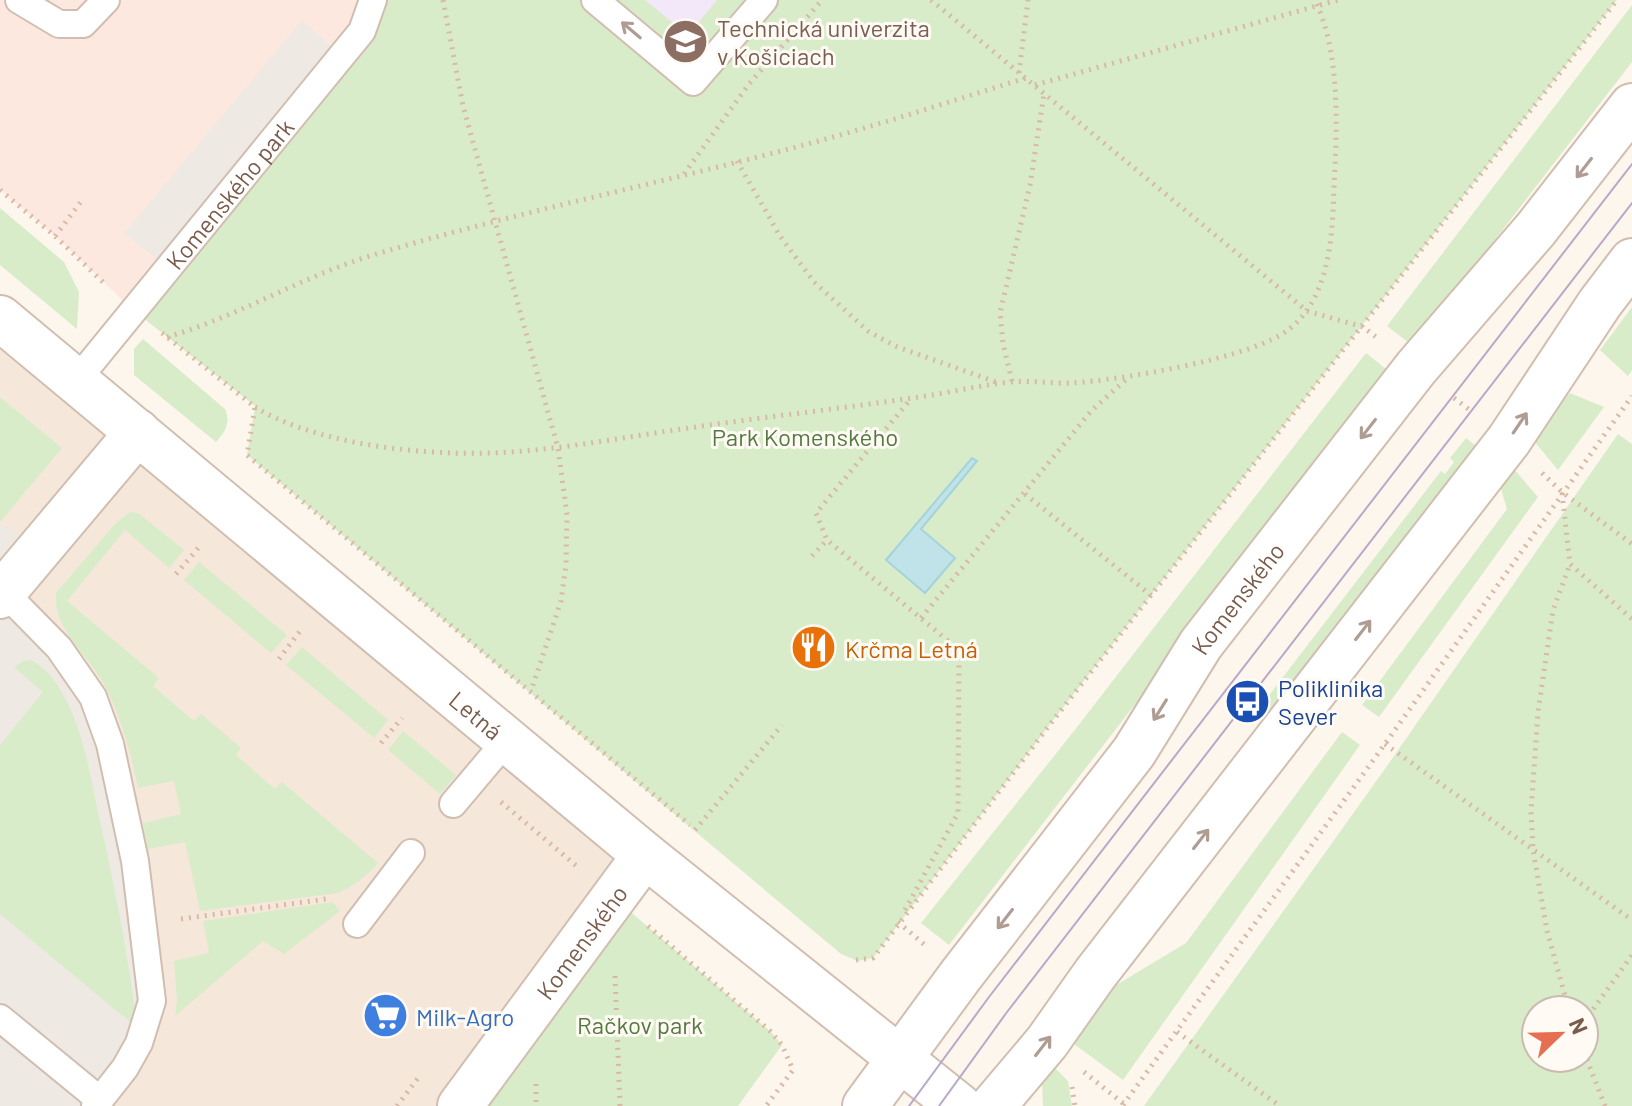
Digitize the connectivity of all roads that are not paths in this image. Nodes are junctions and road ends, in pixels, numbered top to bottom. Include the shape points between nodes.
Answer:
1 (19, 0) edge
2 (106, 0) edge
3 (373, 0) edge
4 (595, 0) edge
5 (764, 0) edge
6 (1632, 106) edge
7 (1632, 261) edge
8 (0, 318) edge
9 (76, 381) junction
10 (138, 432) junction
11 (2, 594) edge
12 (507, 740) junction
13 (453, 804) dead end
14 (411, 853) dead end
15 (645, 855) junction
16 (357, 924) dead end
17 (0, 1018) edge
18 (900, 1058) junction
19 (98, 1103) edge
20 (460, 1106) edge
21 (865, 1106) edge
22 (959, 1106) edge
23 (993, 1106) edge

1 - 2 lane via 59,24 83,24
3 - 9 lane, Komenského park via 362,31
5 -> 4 lane via 693,82
6 -> 18 street, Komenského via 1536,229 1416,368 1201,644 1134,752
23 -> 7 street via 1509,440
8 - 9 street, Letná
9 - 10 street, Letná
10 - 11 street
10 - 12 street, Letná
11 - 19 lane via 59,648 102,718 135,861 152,1001 132,1056
12 - 13 lane
12 - 15 street, Letná
14 - 16 lane
15 - 18 street, Letná
15 - 20 street, Komenského
17 - 19 lane
18 - 21 street, Komenského
18 - 22 street, Letná

